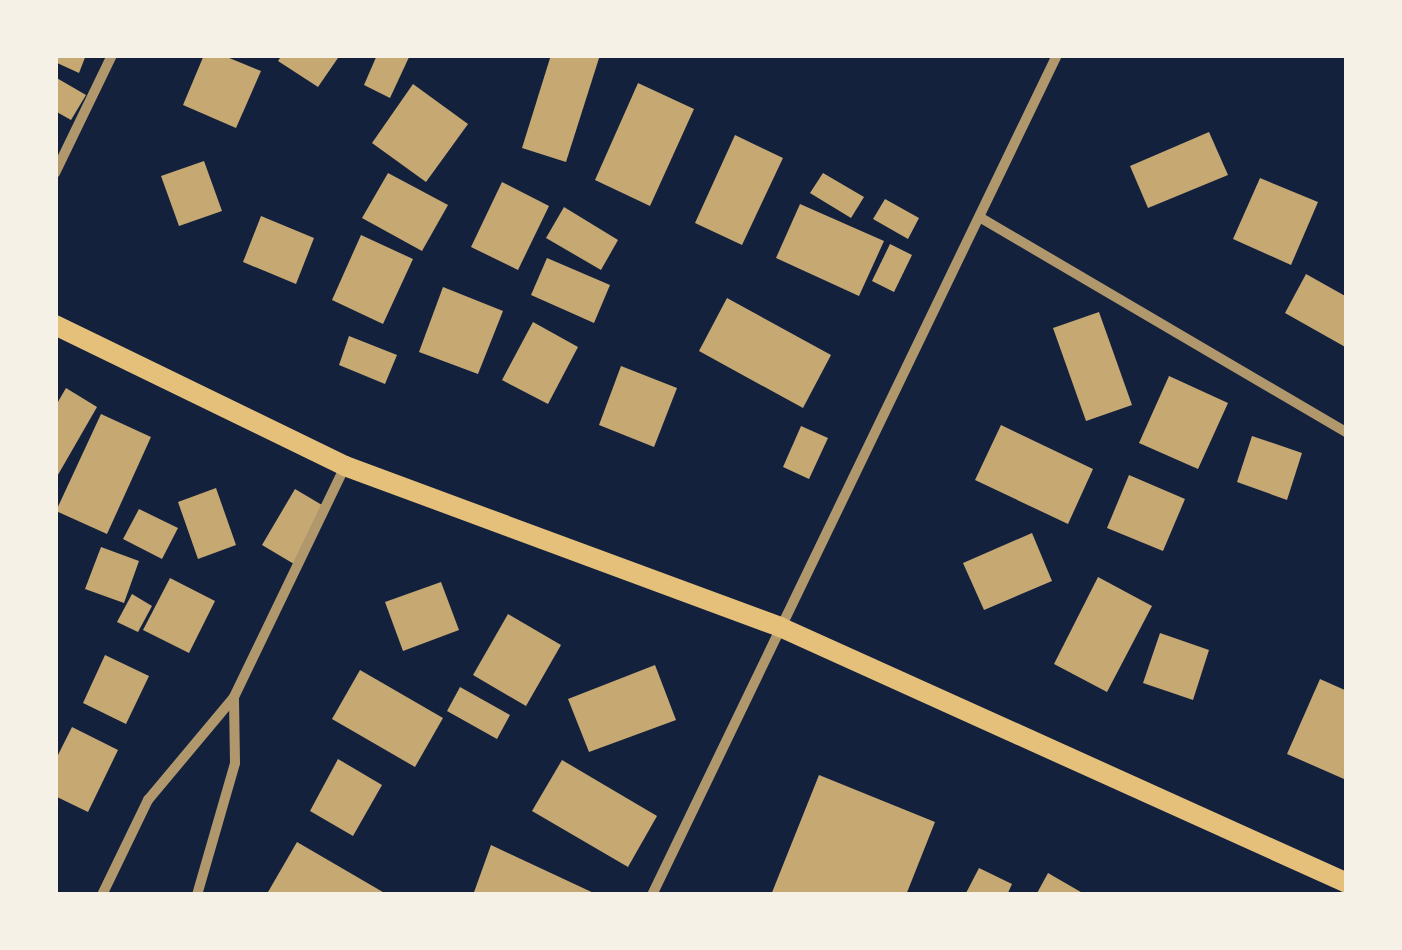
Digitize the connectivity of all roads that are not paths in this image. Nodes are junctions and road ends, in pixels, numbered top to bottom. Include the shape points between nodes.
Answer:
1 (112, 55) edge
2 (1057, 55) edge
3 (55, 173) edge
4 (981, 218) junction
5 (55, 325) edge
6 (1347, 433) edge
7 (345, 466) junction
8 (780, 628) junction
9 (234, 697) junction
10 (1347, 883) edge
11 (102, 895) edge
12 (197, 895) edge
13 (652, 895) edge

1 - 3 street
2 - 4 street
4 - 6 street
4 - 8 street
5 - 7 main road
7 - 8 main road
7 - 9 street
8 - 10 main road
8 - 13 street
9 - 11 street via 148,800
9 - 12 street via 235,763

